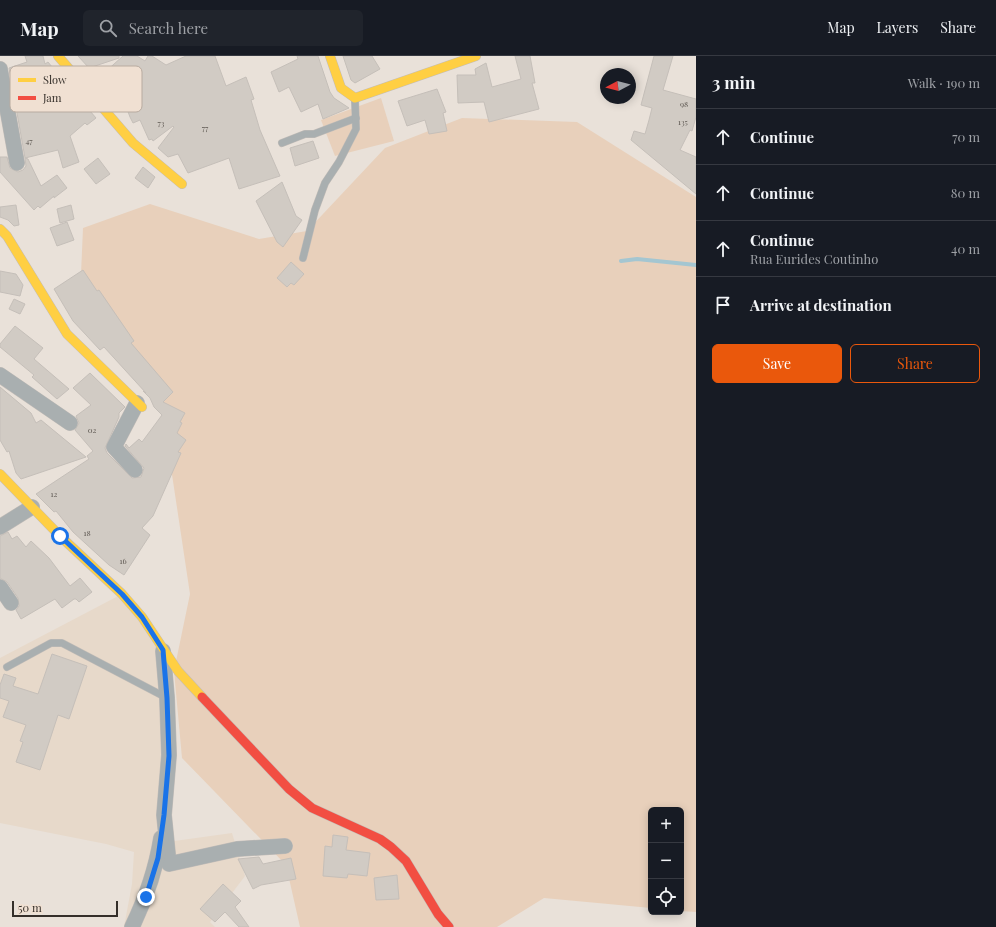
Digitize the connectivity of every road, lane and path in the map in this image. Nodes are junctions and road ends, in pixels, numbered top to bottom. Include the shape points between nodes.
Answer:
1 (58, 56) edge
2 (330, 56) edge
3 (476, 56) edge
4 (67, 66) edge
5 (0, 69) edge
6 (355, 98) junction
7 (106, 112) edge
8 (356, 118) junction
9 (282, 143) dead end
10 (17, 163) dead end
11 (182, 184) dead end
12 (0, 229) edge
13 (303, 258) dead end
14 (0, 375) edge
15 (139, 405) joint
16 (70, 423) dead end
17 (135, 470) dead end
18 (0, 474) edge
19 (32, 507) junction
20 (0, 527) edge
21 (0, 587) edge
22 (11, 603) dead end
23 (163, 650) junction
24 (7, 666) dead end
25 (167, 698) junction
26 (164, 815) junction
27 (285, 846) dead end
28 (132, 927) edge
29 (449, 927) edge

1 - 4 street
2 - 6 street via 341,88
3 - 6 street
5 - 10 street
6 - 8 lane
7 - 11 street via 133,143
8 - 9 lane
8 - 13 lane via 356,129 325,184 315,210
12 - 15 street via 67,334
14 - 16 street
15 - 17 street via 114,447
18 - 19 street
19 - 20 street
19 - 23 street via 122,594 142,617
21 - 22 street
23 - 25 street
23 - 29 street via 178,671 289,789 312,808 380,839 406,861 438,914
24 - 25 lane via 51,643 62,642
25 - 26 street via 169,756
26 - 27 street via 169,864 237,849
26 - 28 street via 158,858 146,897

